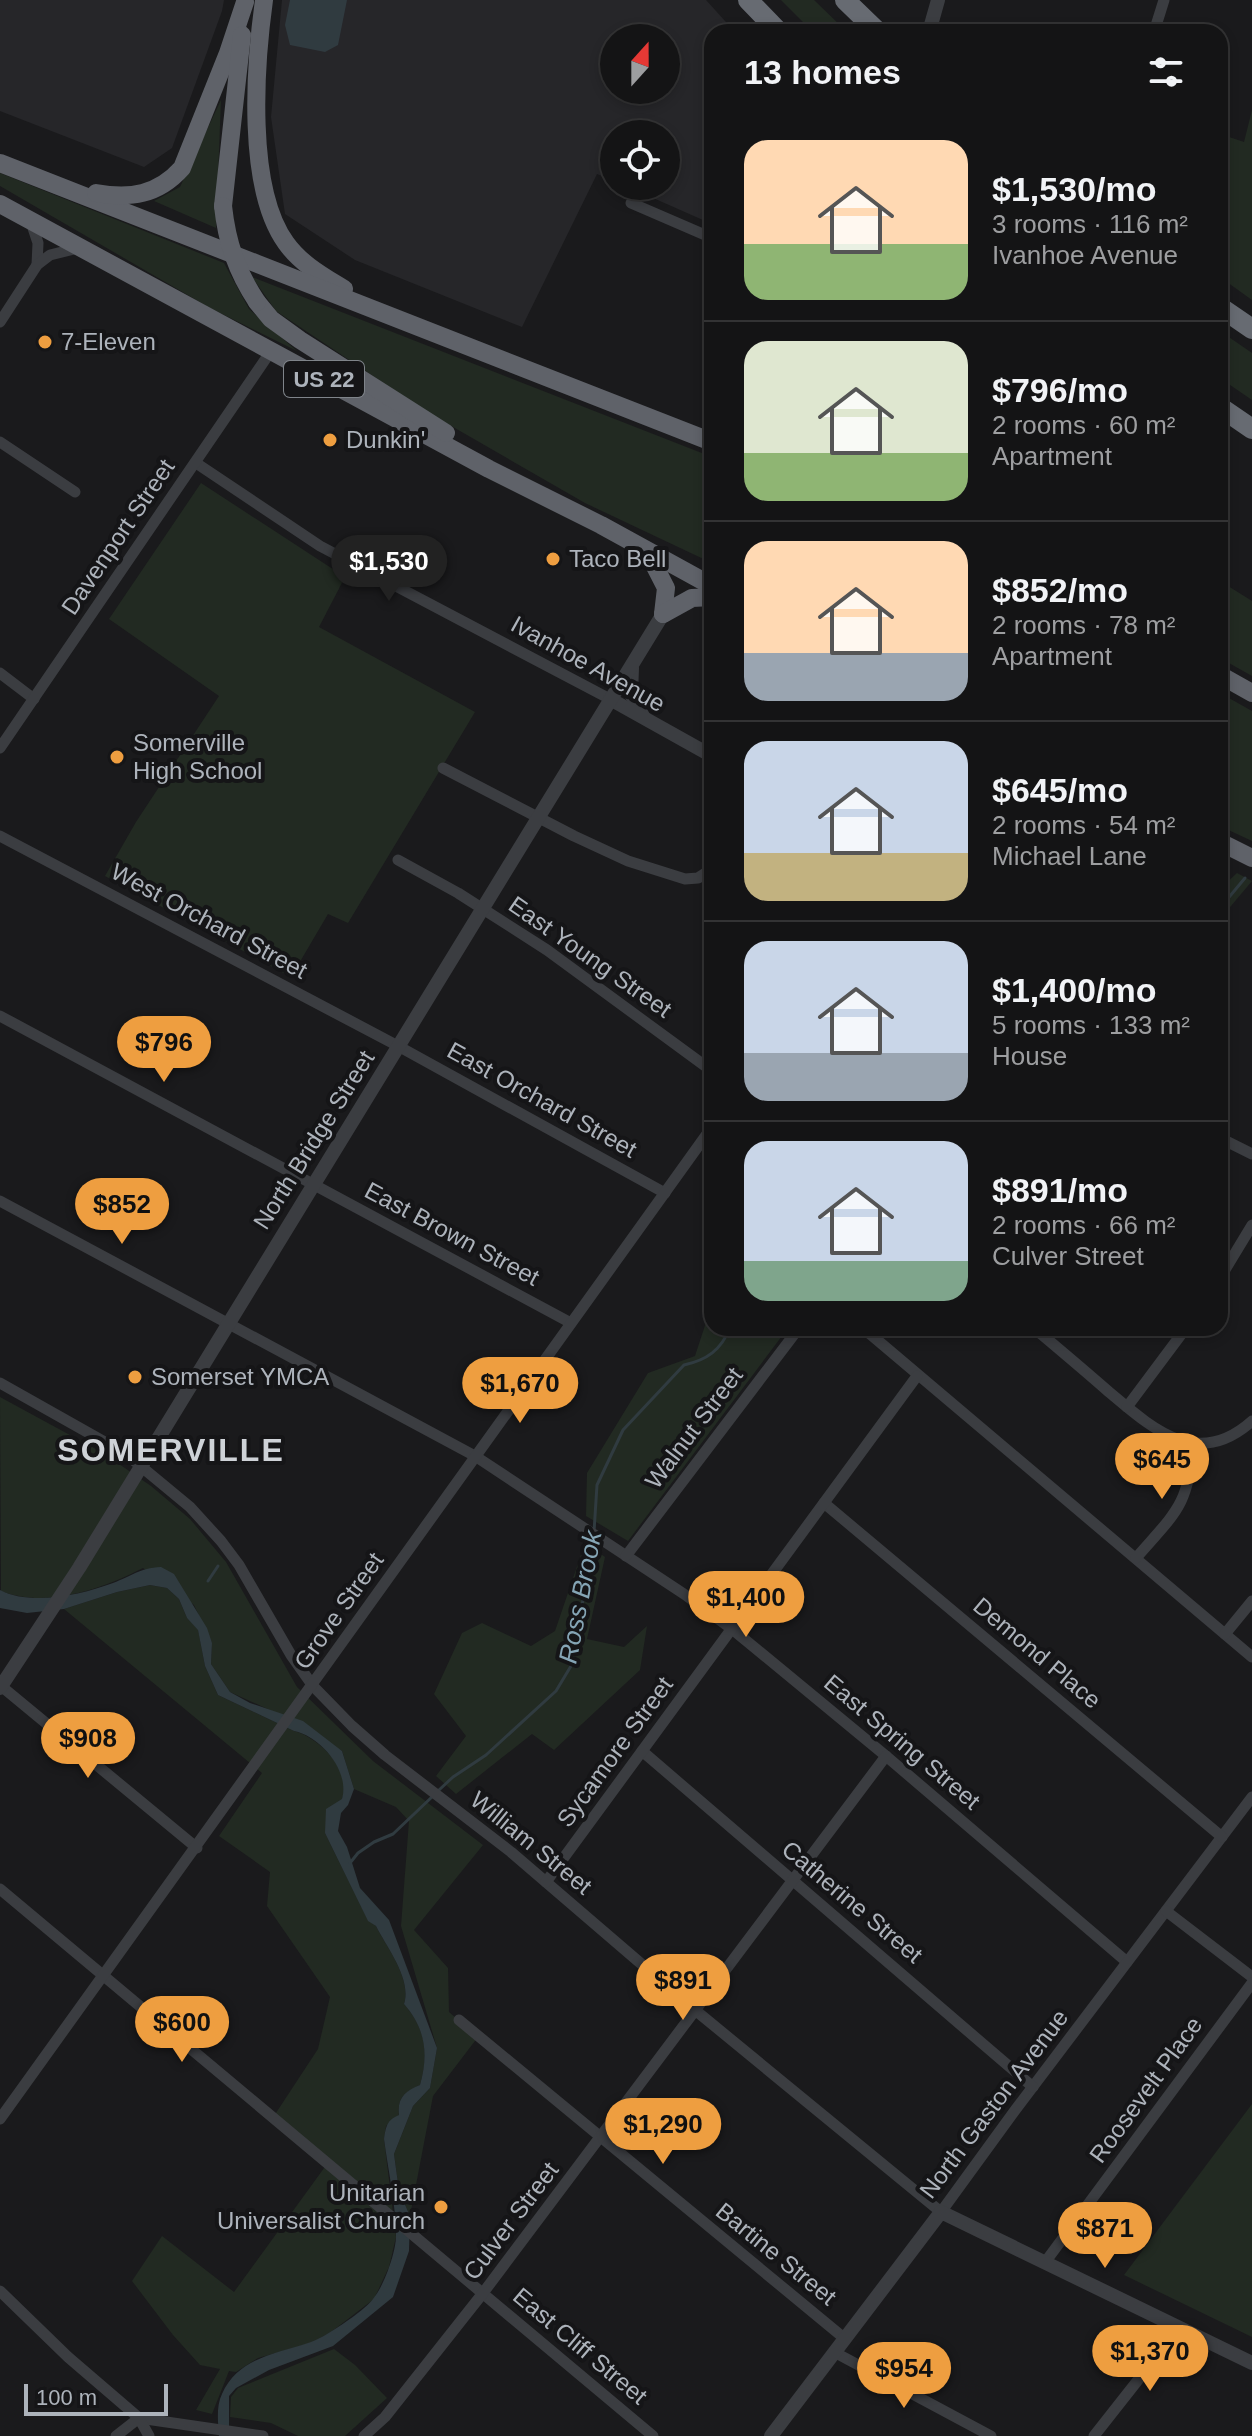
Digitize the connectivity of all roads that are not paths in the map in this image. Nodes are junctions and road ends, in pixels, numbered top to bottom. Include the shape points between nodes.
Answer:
1 (748, 0) edge
2 (845, 0) edge
3 (938, 0) edge
4 (1164, 0) edge
5 (252, 1) edge
6 (771, 24) edge
7 (870, 24) edge
8 (931, 24) edge
9 (1156, 24) edge
10 (0, 163) edge
11 (54, 185) junction
12 (631, 203) dead end
13 (0, 204) edge
14 (31, 222) junction
15 (704, 235) edge
16 (78, 248) junction
17 (37, 265) junction
18 (1228, 312) edge
19 (388, 315) junction
20 (0, 322) edge
21 (1252, 329) edge
22 (271, 351) junction
23 (1228, 412) edge
24 (1252, 429) edge
25 (704, 439) edge
26 (0, 442) edge
27 (196, 463) junction
28 (75, 492) dead end
29 (571, 510) junction
30 (645, 549) junction
31 (704, 582) edge
32 (704, 597) edge
33 (663, 614) junction
34 (633, 661) junction
35 (0, 673) edge
36 (1228, 679) edge
37 (1252, 693) edge
38 (34, 699) junction
39 (610, 699) junction
40 (648, 722) junction
41 (0, 748) edge
42 (704, 752) edge
43 (443, 768) dead end
44 (538, 817) junction
45 (0, 836) edge
46 (1228, 846) edge
47 (1252, 858) edge
48 (398, 860) dead end
49 (704, 874) edge
50 (482, 907) junction
51 (0, 1016) edge
52 (398, 1046) junction
53 (704, 1065) edge
54 (704, 1138) edge
55 (1228, 1142) edge
56 (1252, 1154) edge
57 (312, 1183) junction
58 (665, 1193) junction
59 (0, 1201) edge
60 (1252, 1225) edge
61 (1228, 1265) edge
62 (227, 1323) junction
63 (571, 1323) junction
64 (793, 1336) edge
65 (876, 1336) edge
66 (1043, 1336) edge
67 (1180, 1336) edge
68 (917, 1376) junction
69 (0, 1383) edge
70 (1127, 1407) junction
71 (1252, 1421) edge
72 (1193, 1444) junction
73 (475, 1456) junction
74 (141, 1464) junction
75 (824, 1503) junction
76 (626, 1556) junction
77 (1136, 1558) junction
78 (1252, 1601) edge
79 (732, 1629) junction
80 (1225, 1634) junction
81 (1252, 1657) edge
82 (313, 1686) junction
83 (1, 1687) edge
84 (642, 1751) junction
85 (886, 1756) junction
86 (1252, 1797) edge
87 (1222, 1837) junction
88 (197, 1848) junction
89 (793, 1881) junction
90 (546, 1882) junction
91 (0, 1889) edge
92 (1166, 1911) junction
93 (1127, 1962) junction
94 (104, 1977) junction
95 (1252, 1977) edge
96 (1252, 1983) edge
97 (695, 2010) junction
98 (459, 2020) dead end
99 (1033, 2087) junction
100 (0, 2119) edge
101 (602, 2138) junction
102 (941, 2212) junction
103 (1046, 2261) junction
104 (0, 2291) edge
105 (483, 2293) junction
106 (1179, 2328) junction
107 (844, 2338) junction
108 (834, 2352) junction
109 (1252, 2363) edge
110 (139, 2418) junction
111 (257, 2435) edge
112 (116, 2436) edge
113 (149, 2436) edge
114 (364, 2436) edge
115 (653, 2436) edge
116 (771, 2436) edge
117 (991, 2436) edge
118 (1094, 2436) edge

1 - 6 highway
2 - 7 highway
3 - 8 street
4 - 9 street
5 - 11 highway via 188,155 172,179 134,196
5 - 19 highway via 259,61 258,131 272,220 301,261
5 - 29 highway, bridge via 223,206 234,260 257,302 300,340
10 - 11 highway
11 - 19 highway
12 - 15 street
13 - 14 highway, US 22
14 - 16 highway, US 22
14 - 17 street via 38,243
16 - 17 street via 50,255
16 - 22 highway, US 22
17 - 20 street
18 - 21 highway
19 - 25 highway
22 - 27 street, Davenport Street
22 - 29 highway, US 22
23 - 24 highway
26 - 28 street
27 - 38 street, Davenport Street
27 - 39 street, Ivanhoe Avenue via 320,546
29 - 30 highway, US 22
30 - 31 highway, US 22
30 - 33 highway via 666,588
32 - 33 highway
33 - 34 street, North Bridge Street
34 - 39 street, North Bridge Street
34 - 40 street via 631,694
35 - 38 street
36 - 37 highway
38 - 41 street, Davenport Street
39 - 40 street, Ivanhoe Avenue
39 - 44 street, North Bridge Street
40 - 42 street, Ivanhoe Avenue
43 - 44 street
44 - 49 street via 676,878
44 - 50 street, North Bridge Street
45 - 52 street, West Orchard Street
46 - 47 highway
48 - 50 street, East Young Street
50 - 52 street, North Bridge Street
50 - 53 street, East Young Street
51 - 57 street, East Brown Street
52 - 57 street, North Bridge Street
52 - 58 street, East Orchard Street
54 - 58 street, Grove Street
55 - 56 street
57 - 62 street, North Bridge Street
57 - 63 street, East Brown Street
58 - 63 street, Grove Street
59 - 62 street, East Spring Street
60 - 61 street
62 - 73 street, East Spring Street
62 - 74 street, North Bridge Street
63 - 73 street, Grove Street
64 - 76 street, Walnut Street
65 - 68 street
66 - 70 street
67 - 70 street
68 - 75 street, Sycamore Street
68 - 77 street
69 - 74 street, William Street
70 - 72 street via 1156,1430
71 - 72 street via 1217,1441
72 - 77 street via 1184,1500
73 - 76 street, East Spring Street
73 - 82 street, Grove Street
74 - 82 street, William Street via 221,1541
74 - 83 street, North Bridge Street
75 - 79 street, Sycamore Street
75 - 87 street, Demond Place
76 - 79 street, East Spring Street
77 - 80 street
78 - 80 street
79 - 84 street, Sycamore Street
79 - 85 street, East Spring Street
80 - 81 street
82 - 88 street, Grove Street
82 - 90 street, William Street via 352,1726
83 - 88 street
84 - 89 street, Catherine Street
84 - 90 street, Sycamore Street
85 - 89 street, Culver Street
85 - 93 street, East Spring Street
86 - 87 street, North Gaston Avenue
87 - 92 street, North Gaston Avenue
88 - 94 street, Grove Street
89 - 97 street, Culver Street
89 - 99 street, Catherine Street
90 - 97 street, William Street
91 - 94 street, East Cliff Street
92 - 93 street, North Gaston Avenue
92 - 95 street
93 - 99 street, North Gaston Avenue
94 - 100 street, Grove Street
94 - 105 street, East Cliff Street
96 - 103 street, Roosevelt Place
97 - 101 street, Culver Street
97 - 102 street, William Street
98 - 101 street, Bartine Street
99 - 102 street, North Gaston Avenue
101 - 105 street, Culver Street
101 - 107 street, Bartine Street
102 - 103 street
102 - 107 street, North Gaston Avenue
103 - 106 street
104 - 110 street
105 - 114 street, Culver Street
105 - 115 street, East Cliff Street
106 - 109 street
106 - 118 street
107 - 108 street, North Gaston Avenue
108 - 116 street, North Gaston Avenue
108 - 117 street
110 - 111 street
110 - 112 street
110 - 113 street

